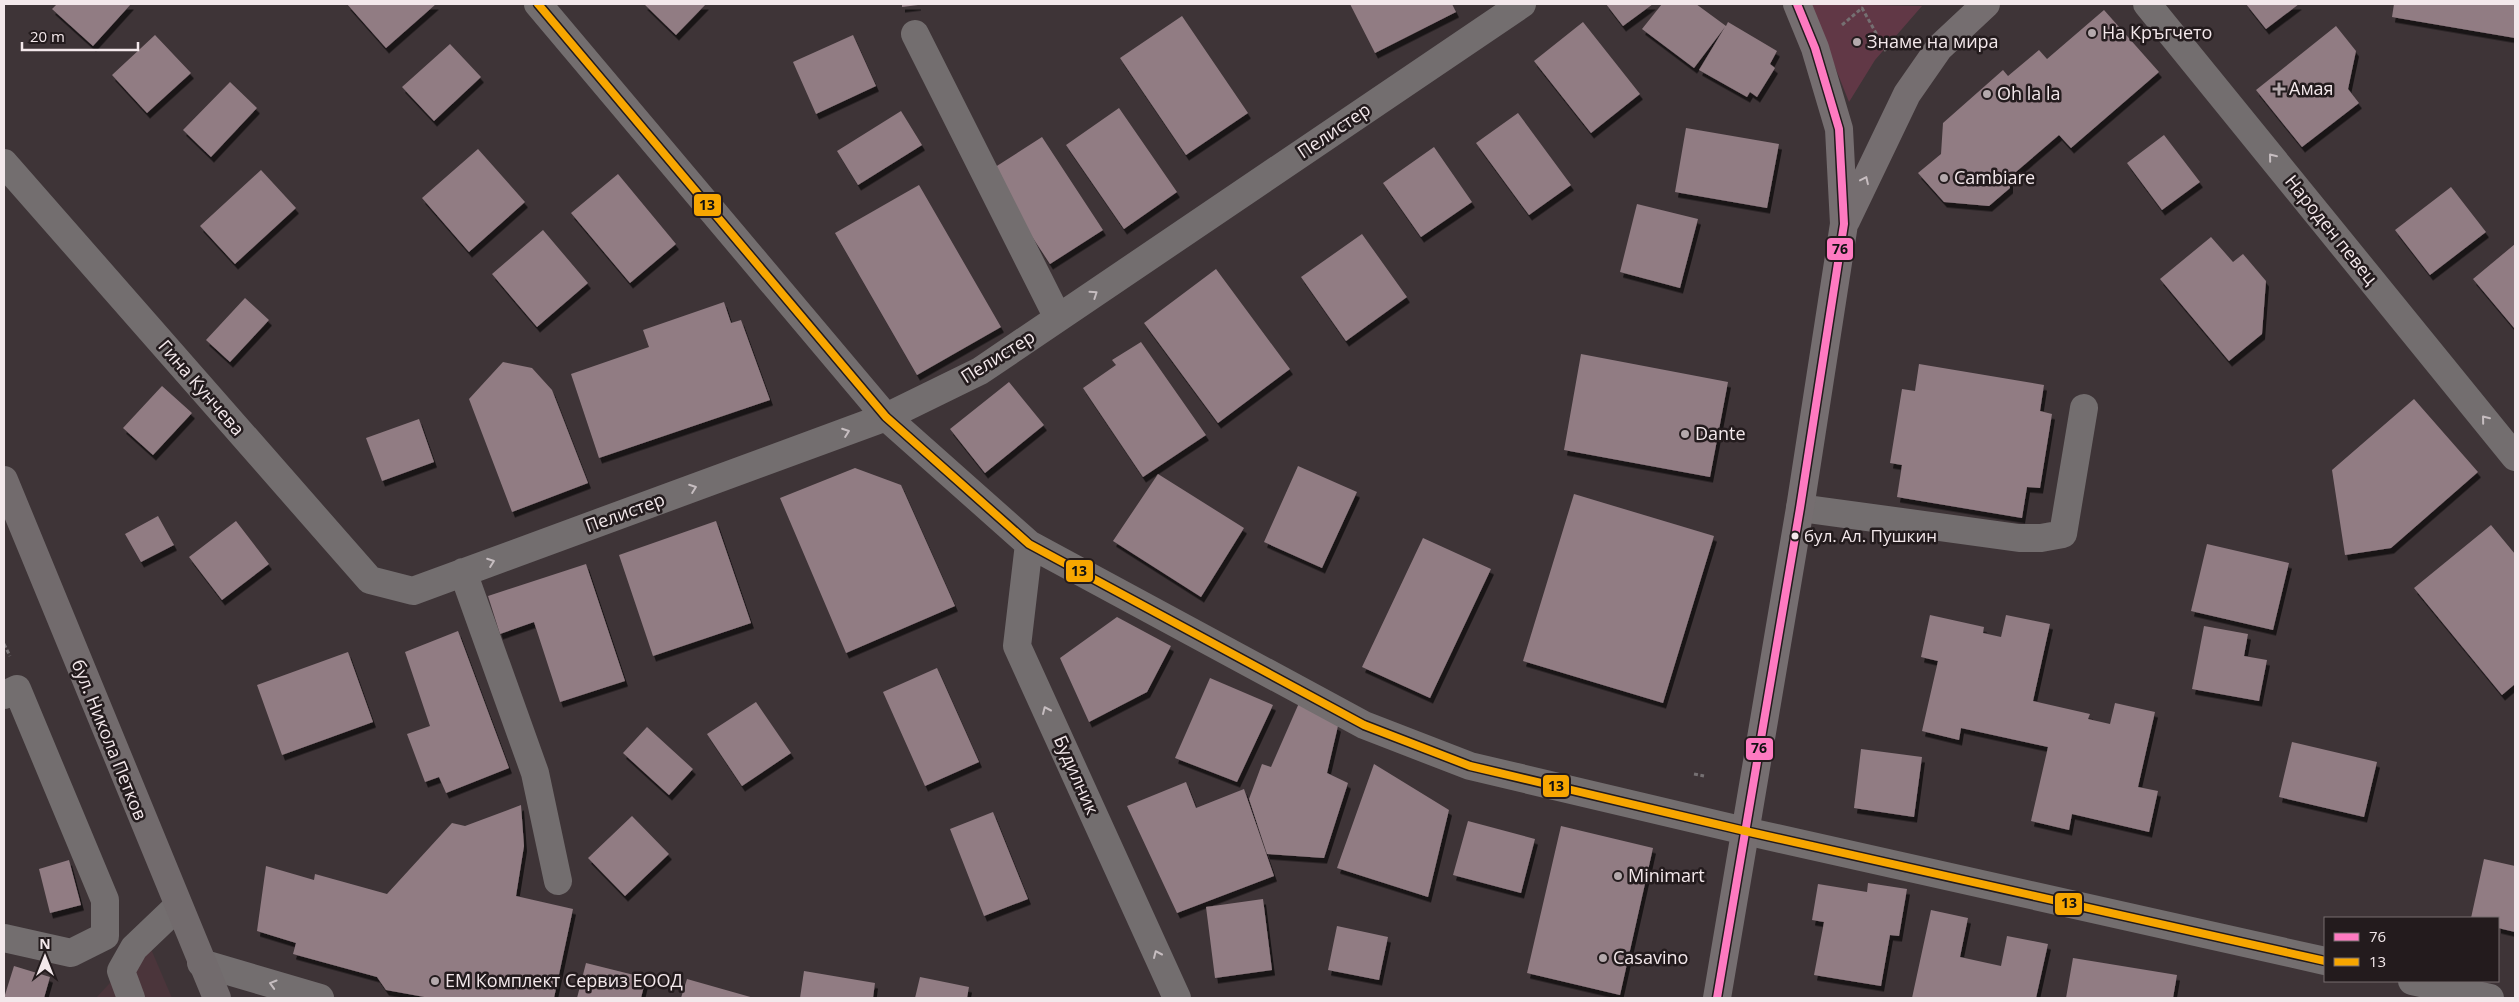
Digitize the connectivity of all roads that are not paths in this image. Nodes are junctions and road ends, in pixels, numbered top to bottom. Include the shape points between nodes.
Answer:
1 (538, 4) edge
2 (1522, 4) edge
3 (1797, 4) edge
4 (1986, 4) edge
5 (2147, 4) edge
6 (915, 34) dead end
7 (4, 163) edge
8 (1844, 224) junction
9 (1058, 318) junction
10 (2084, 408) dead end
11 (886, 417) junction
12 (2515, 457) edge
13 (4, 480) edge
14 (1800, 508) junction
15 (11, 518) edge
16 (1029, 544) junction
17 (463, 572) junction
18 (413, 591) joint
19 (4, 695) edge
20 (1745, 831) junction
21 (558, 882) dead end
22 (178, 906) junction
23 (4, 938) edge
24 (2324, 961) edge
25 (201, 963) junction
26 (2417, 982) edge
27 (131, 998) edge
28 (217, 998) edge
29 (320, 998) edge
30 (1177, 998) edge
31 (1718, 998) edge
32 (2490, 998) edge

1 - 11 street
9 -> 2 street, Пелистер
3 - 8 main road via 1815,48 1839,129
8 -> 4 main road via 1907,94 1939,48
12 -> 5 street, Народен певец
6 - 9 street
7 - 18 street, Гина Кунчева via 370,580
8 - 14 main road
9 - 11 street, Пелистер via 980,371
10 - 14 street via 2063,534 2019,538
11 - 16 street
17 -> 11 street, Пелистер
13 - 15 highway, бул. Никола Петков
14 - 20 main road
15 - 22 highway, бул. Никола Петков
16 - 20 street via 1364,725 1470,766
30 -> 16 street, Будилник via 1017,646
17 - 18 street, Пелистер
17 - 21 street via 535,773
19 - 23 street via 16,689 105,900 105,936 71,953
20 - 24 street
20 - 31 main road
22 - 25 highway, бул. Никола Петков
22 - 27 street via 134,948 121,972
25 - 28 highway, бул. Никола Петков
29 -> 25 street
26 - 32 street

